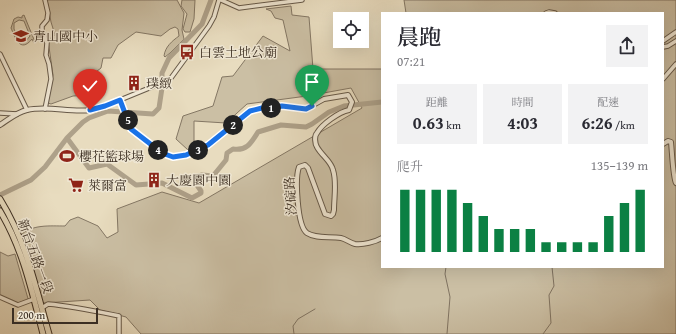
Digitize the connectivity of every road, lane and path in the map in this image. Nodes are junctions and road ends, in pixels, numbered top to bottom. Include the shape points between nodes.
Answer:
1 (45, 0) edge
2 (220, 0) edge
3 (302, 0) edge
4 (676, 32) edge
5 (664, 39) edge
6 (676, 41) edge
7 (664, 47) edge
8 (0, 54) edge
9 (676, 64) edge
10 (664, 78) edge
11 (120, 100) junction
12 (45, 109) junction
13 (26, 110) junction
14 (0, 113) edge
15 (18, 114) junction
16 (0, 125) edge
17 (664, 143) edge
18 (676, 183) edge
19 (3, 204) edge
20 (0, 212) edge
21 (381, 238) edge
22 (0, 298) edge
23 (34, 300) junction
24 (39, 309) junction
25 (43, 334) edge
26 (49, 334) edge
27 (119, 334) edge

1 - 12 street via 48,14 42,31 47,43 46,54 51,79
2 - 3 street via 239,8
2 - 11 street via 208,26 171,78
4 - 5 street
6 - 7 street
8 - 13 street
9 - 10 street
11 - 12 street via 90,110
11 - 21 street, 汐碇路 via 131,129 162,153 173,157 186,155 208,145 250,111 282,106 306,109 324,99 348,95 352,102 349,110 328,122 315,136 317,147 332,164 334,171 333,214 325,214 308,168 303,165 299,167 297,176 298,205 302,224 306,232 312,235 334,236 356,244
12 - 13 street
13 - 15 street
14 - 15 street
15 - 16 street
17 - 18 street via 671,142
19 - 20 main road, 新台五路一段
19 - 23 main road, 新台五路一段 via 33,274
20 - 23 main road, 新台五路一段 via 20,253
22 - 23 street via 18,305
23 - 24 main road, 新台五路一段
24 - 25 main road, 新台五路一段
24 - 26 main road, 新台五路一段
24 - 27 street via 48,304 84,308 119,316

